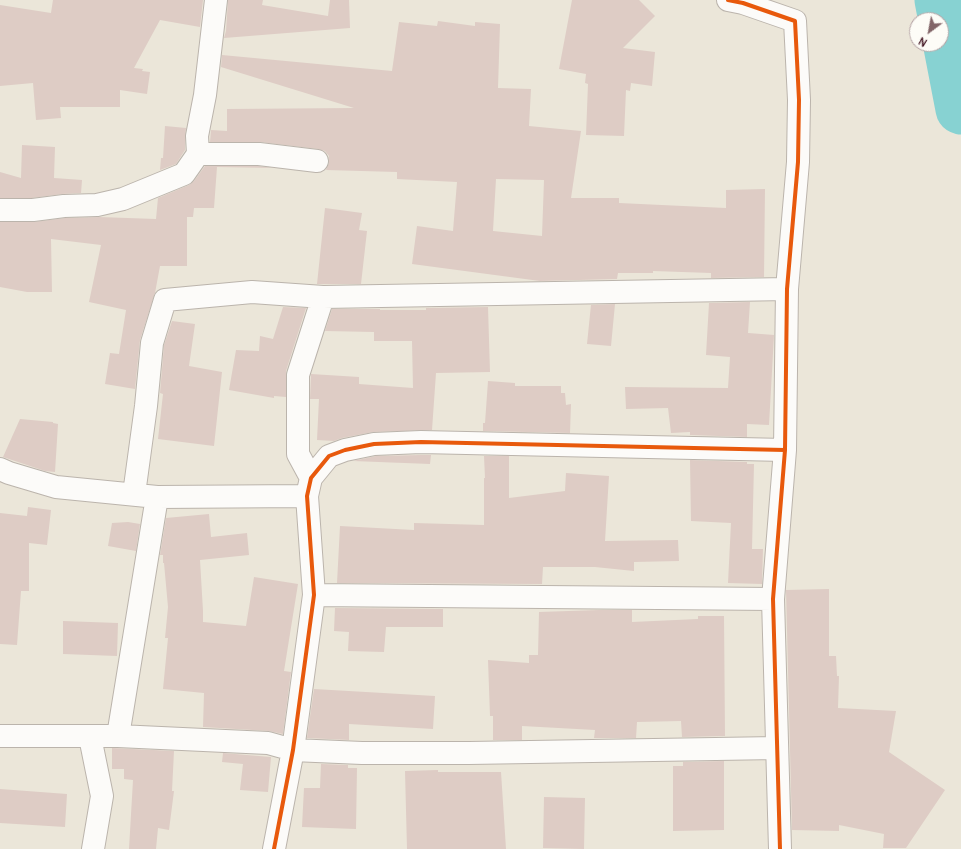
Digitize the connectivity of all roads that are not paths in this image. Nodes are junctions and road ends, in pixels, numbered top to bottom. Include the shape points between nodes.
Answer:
1 (216, 0) edge
2 (738, 1) edge
3 (198, 154) junction
4 (316, 161) dead end
5 (0, 210) edge
6 (787, 288) junction
7 (323, 298) junction
8 (785, 450) junction
9 (0, 469) edge
10 (309, 487) junction
11 (134, 494) junction
12 (157, 497) junction
13 (314, 595) junction
14 (773, 600) junction
15 (0, 736) edge
16 (118, 736) junction
17 (90, 737) junction
18 (777, 748) junction
19 (293, 750) junction
20 (93, 849) edge
21 (274, 849) edge
22 (780, 849) edge

1 - 3 street via 197,136
2 - 6 street via 795,21 799,100 798,162
3 - 4 street via 259,154
3 - 5 street via 184,174 123,198 97,205
6 - 7 street
6 - 8 street
7 - 10 street via 298,375 298,454
7 - 11 street via 252,292 165,300 152,343
8 - 10 street via 429,442 374,444 329,456
8 - 14 street
9 - 11 street via 56,487
10 - 12 street
10 - 13 street
11 - 12 street
12 - 16 street
13 - 14 street
13 - 19 street
14 - 18 street
15 - 17 street
16 - 17 street
16 - 19 street via 268,743
17 - 20 street via 102,796
18 - 19 street via 469,753
18 - 22 street
19 - 21 street

